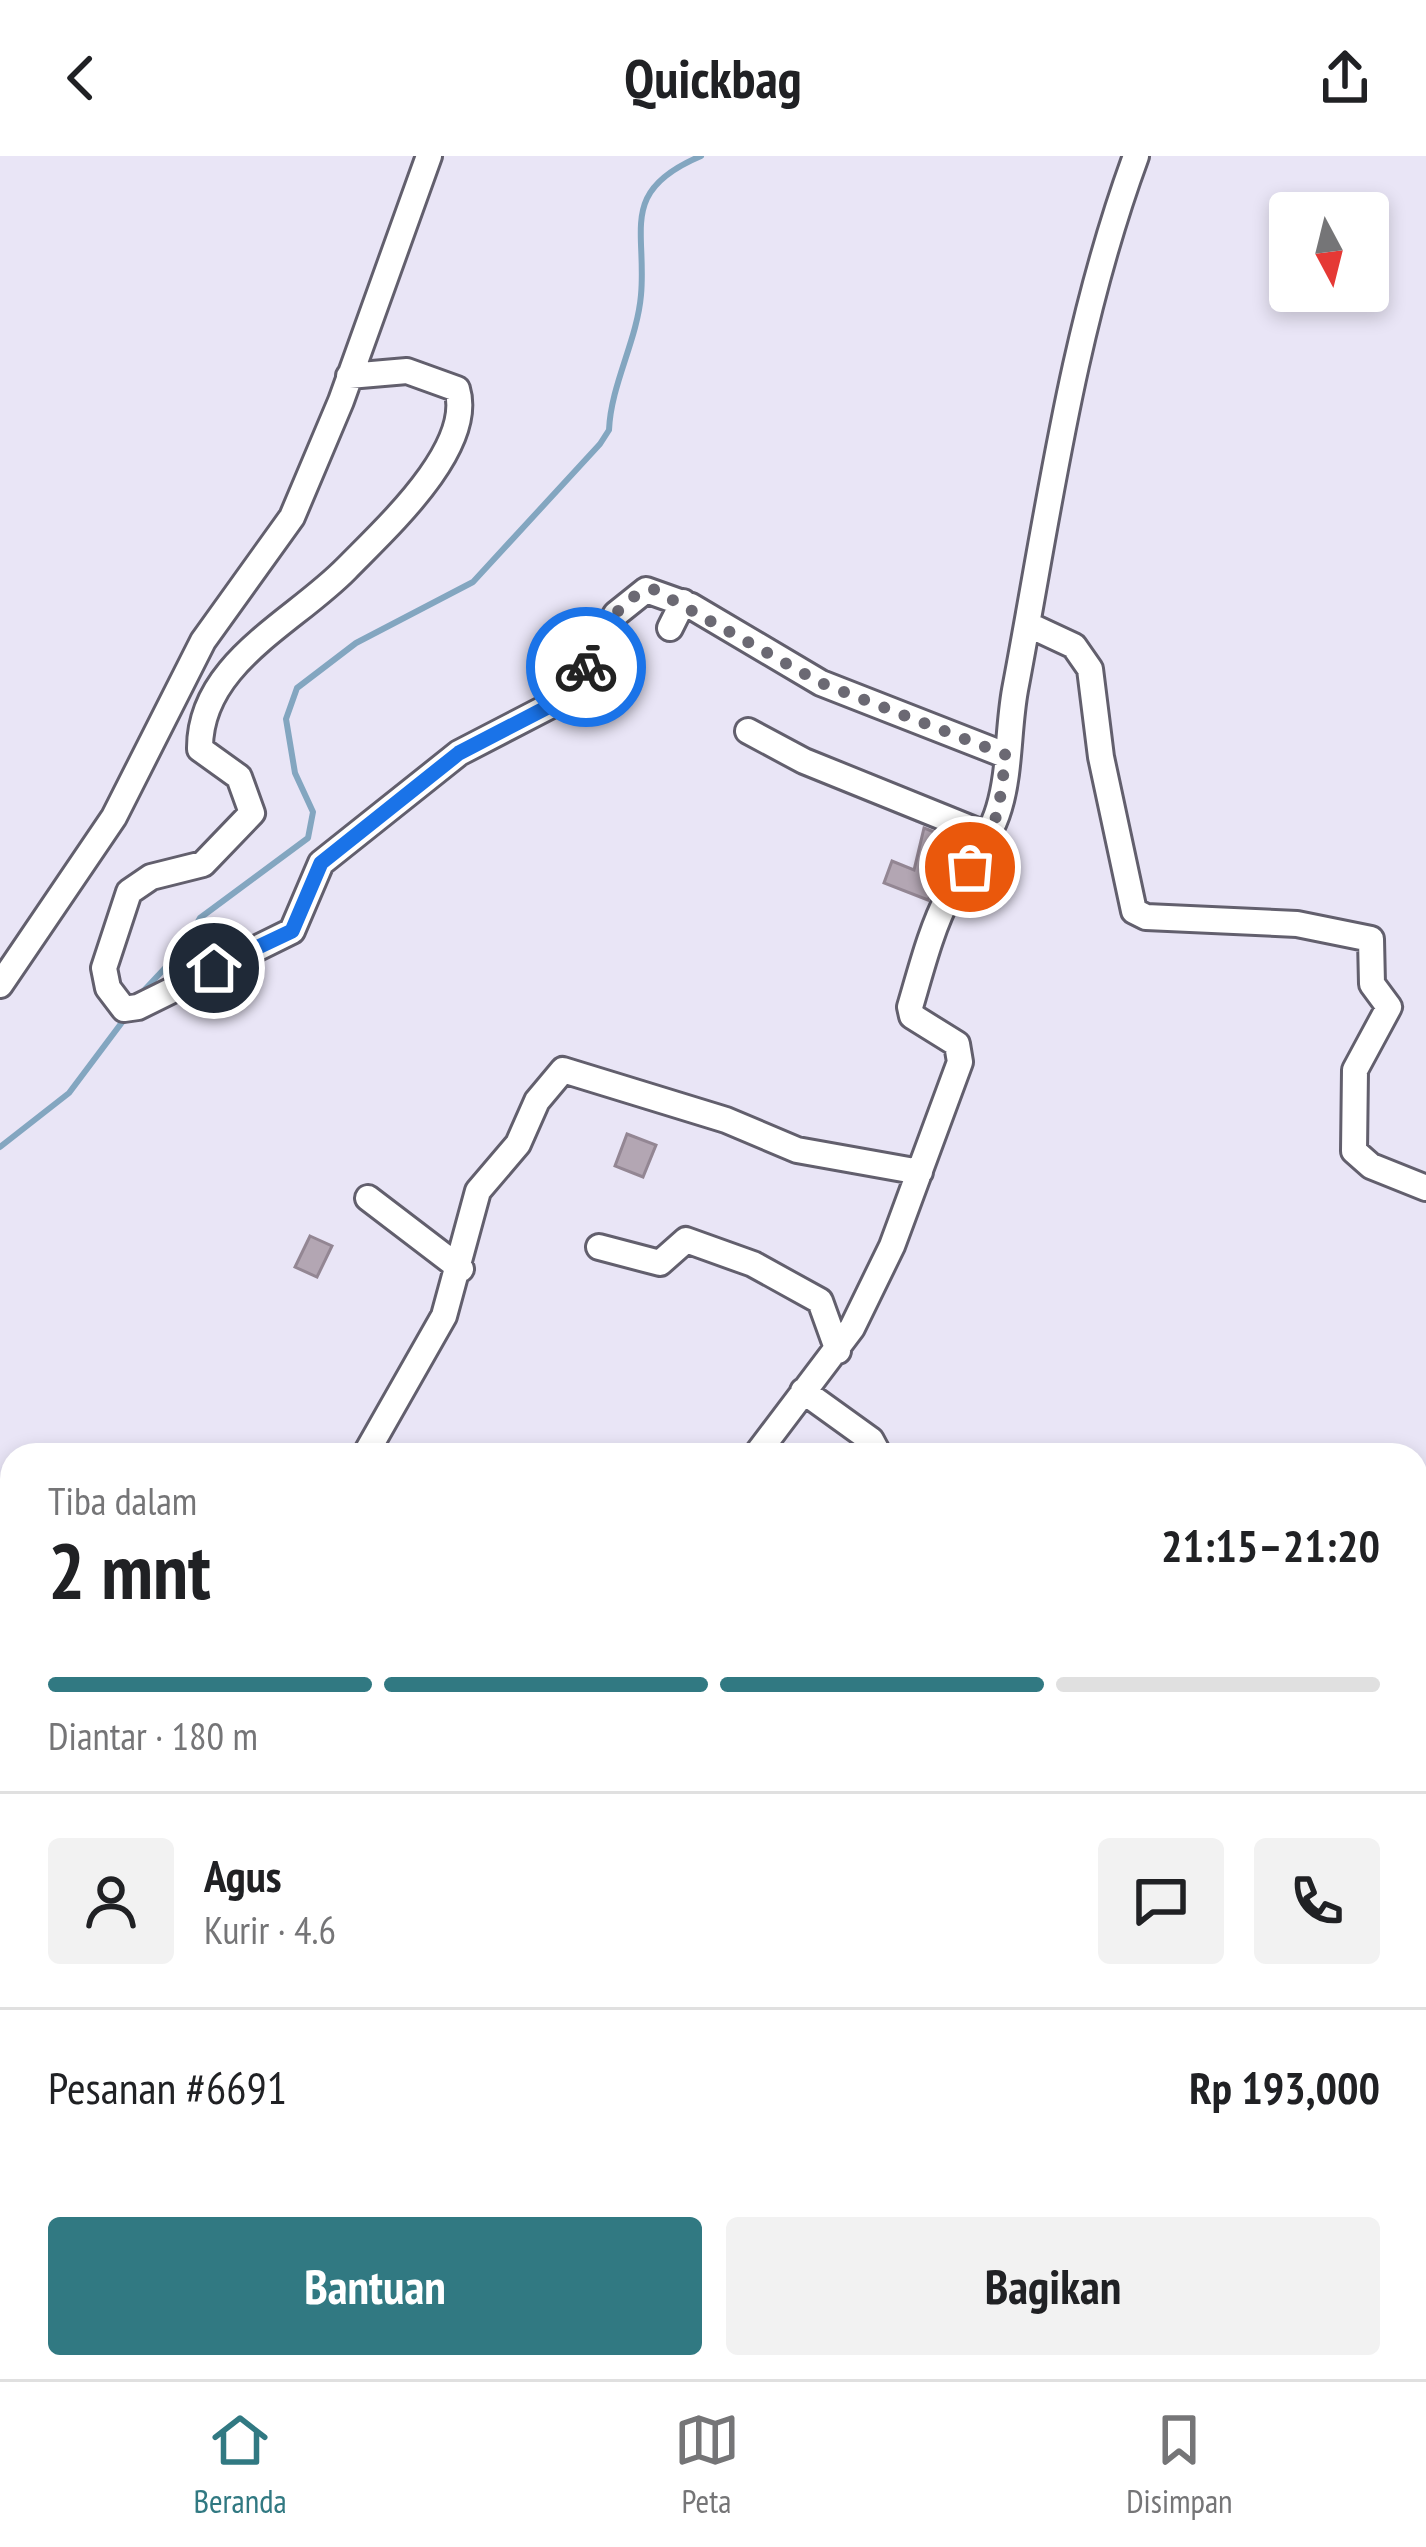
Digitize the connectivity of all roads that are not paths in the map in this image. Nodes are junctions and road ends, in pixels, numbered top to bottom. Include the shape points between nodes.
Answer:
1 (429, 156) edge
2 (1136, 156) edge
3 (349, 376) junction
4 (683, 602) junction
5 (1029, 626) junction
6 (670, 628) dead end
7 (748, 731) dead end
8 (1006, 755) junction
9 (987, 835) junction
10 (0, 985) edge
11 (920, 1172) junction
12 (1426, 1188) edge
13 (368, 1198) dead end
14 (599, 1247) dead end
15 (460, 1269) junction
16 (838, 1351) junction
17 (803, 1391) junction
18 (372, 1443) edge
19 (765, 1443) edge
20 (873, 1443) edge

1 - 3 street
2 - 5 street via 1082,324
3 - 4 street via 407,371 457,389 463,408 456,436 346,569 222,680 200,721 200,748 239,777 252,813 203,864 129,892 104,968 120,1007 138,1007 287,935 305,911 321,863 459,753 567,697 635,595 651,589
3 - 10 street via 292,517 203,641 114,818
4 - 6 street
4 - 8 street via 821,683
5 - 8 street
5 - 12 street via 1074,646 1090,669 1135,911 1325,927 1371,939 1371,981 1389,1007 1355,1070 1354,1151
7 - 9 street
8 - 9 street
9 - 11 street via 946,899 910,1007 957,1044 960,1061
11 - 15 street via 797,1150 563,1070 537,1100 511,1155 478,1191
11 - 16 street
13 - 15 street
14 - 16 street via 660,1263 686,1240 753,1264 820,1301
15 - 18 street via 429,1349
16 - 17 street
17 - 19 street
17 - 20 street

